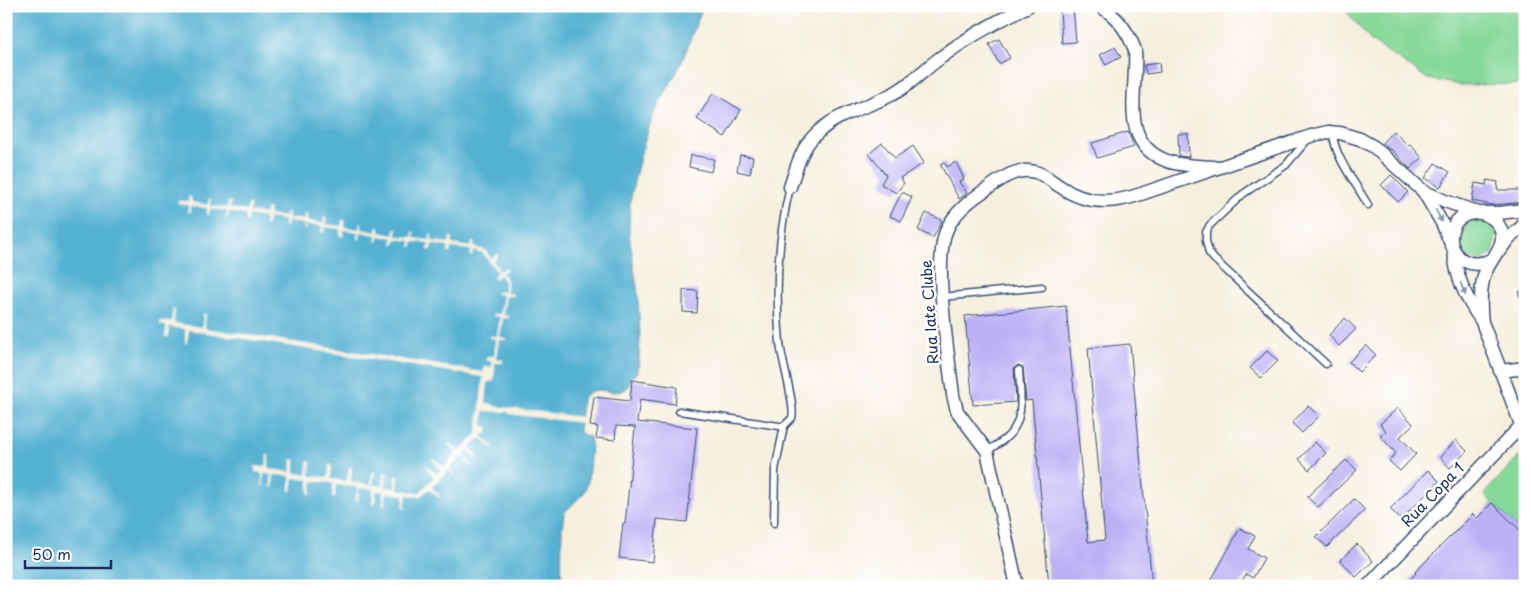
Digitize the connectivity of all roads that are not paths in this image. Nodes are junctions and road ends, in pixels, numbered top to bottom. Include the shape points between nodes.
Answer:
1 (1028, 6) edge
2 (1099, 6) edge
3 (1333, 132) junction
4 (1311, 136) junction
5 (1215, 168) junction
6 (790, 187) joint
7 (1423, 191) junction
8 (1368, 205) dead end
9 (1525, 210) edge
10 (1480, 213) junction
11 (1525, 224) edge
12 (1452, 248) junction
13 (1495, 255) junction
14 (1042, 287) dead end
15 (942, 297) junction
16 (1482, 322) junction
17 (1326, 364) dead end
18 (1525, 368) edge
19 (1019, 370) dead end
20 (1500, 371) junction
21 (679, 411) dead end
22 (784, 426) junction
23 (1523, 430) edge
24 (987, 451) junction
25 (774, 523) dead end
26 (1017, 586) edge
27 (1368, 586) edge

1 - 6 street via 978,31 901,90 826,125 804,149
2 - 5 street via 1120,23 1135,50 1134,119 1139,139 1151,153 1170,162
3 - 4 street, Rua Iate Clube
3 - 7 street, Rua Iate Clube via 1349,135 1374,147
3 - 8 lane via 1338,154
4 - 5 street, Rua Iate Clube
4 - 17 lane via 1286,165 1243,194 1210,225 1206,242 1214,259
5 - 15 street, Rua Iate Clube via 1115,202 1089,200 1036,172 1016,171 985,190 959,212 946,231 941,261
6 - 22 lane via 782,218 778,295 780,345 794,414
7 - 10 street
7 -> 12 street
9 - 10 street
10 - 12 street via 1460,218 1451,234
10 - 13 street via 1491,217 1502,233 1502,242
11 - 13 street
12 - 13 street via 1461,260 1471,264 1482,264
12 -> 16 street, Rua Copa 1 via 1466,297
13 - 16 street, Rua Copa 1 via 1484,274
14 - 15 lane
15 - 24 street, Rua Iate Clube via 957,410
16 - 20 street, Rua Copa 1
18 - 20 street
19 - 24 lane via 1019,421 1007,437
20 - 23 street, Rua Copa 1
21 - 22 lane
22 - 25 lane via 775,470
23 - 27 street, Rua Copa 1
24 - 26 street, Rua Iate Clube

